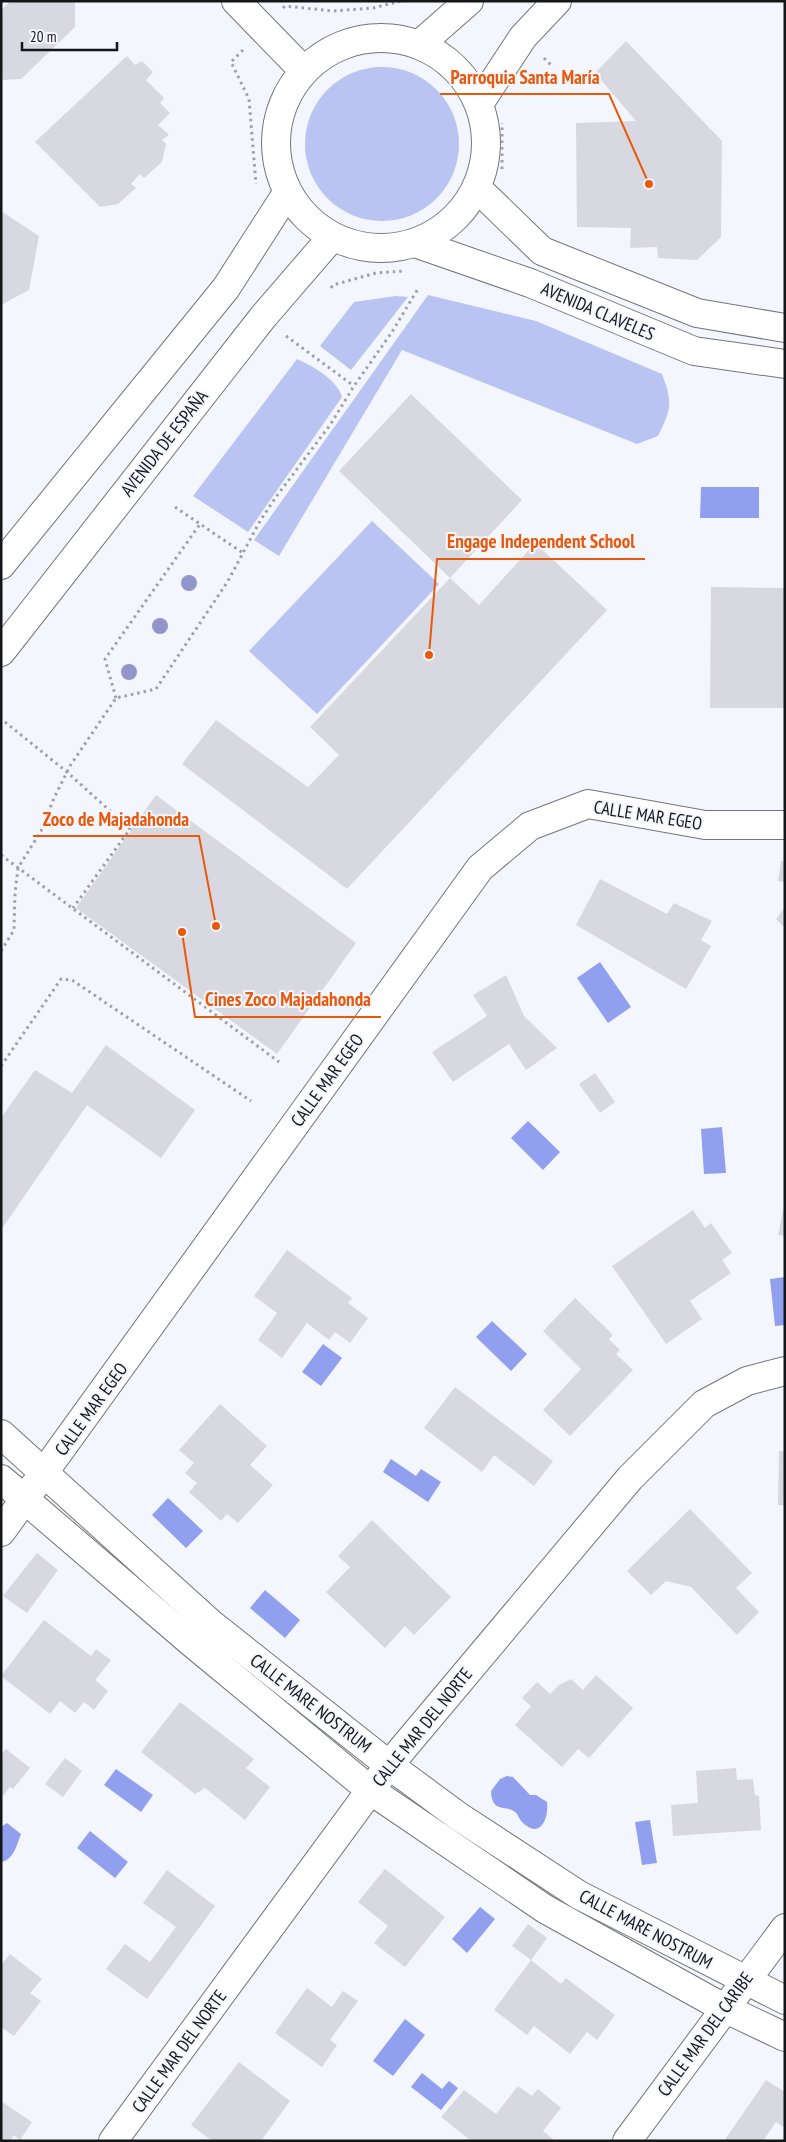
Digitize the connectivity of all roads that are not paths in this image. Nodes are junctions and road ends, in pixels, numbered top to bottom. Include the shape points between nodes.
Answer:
1 (236, 1) edge
2 (469, 1) edge
3 (556, 1) edge
4 (420, 44) junction
5 (303, 70) junction
6 (479, 104) junction
7 (477, 188) junction
8 (287, 193) junction
9 (332, 237) junction
10 (415, 244) junction
11 (785, 328) edge
12 (785, 364) edge
13 (1, 565) edge
14 (1, 652) edge
15 (785, 825) edge
16 (785, 1371) edge
17 (1, 1434) edge
18 (44, 1473) junction
19 (1, 1479) edge
20 (24, 1500) junction
21 (1, 1532) edge
22 (389, 1765) junction
23 (370, 1790) junction
24 (785, 1928) edge
25 (744, 1980) junction
26 (785, 2000) edge
27 (724, 2008) junction
28 (785, 2037) edge
29 (113, 2141) edge
30 (627, 2141) edge

1 - 5 street
2 - 4 street
3 - 6 street via 523,37
4 - 5 street via 377,37 350,41 325,52
4 - 6 street via 444,58 465,79
5 - 8 street via 285,97 275,129 276,162
6 - 7 street via 486,132 485,161
7 - 10 street via 461,212 440,231
7 - 11 street via 542,251 697,313
8 - 9 street via 306,219
8 - 13 street via 226,288
9 - 10 street via 368,248 387,249
9 - 14 street, AVENIDA DE ESPAÑA via 263,317
10 - 12 street, AVENIDA CLAVELES via 530,283 694,351
15 - 18 street, CALLE MAR EGEO via 705,825 588,804 530,826 480,868
16 - 22 street, CALLE MAR DEL NORTE via 747,1381 704,1404 630,1478
17 - 18 street, CALLE MARE NOSTRUM
18 - 20 street, CALLE MAR EGEO
18 - 22 street, CALLE MARE NOSTRUM via 210,1623
19 - 20 street, CALLE MARE NOSTRUM
20 - 21 street, CALLE MAR EGEO
20 - 23 street, CALLE MARE NOSTRUM
22 - 23 street, CALLE MAR DEL NORTE
22 - 25 street, CALLE MARE NOSTRUM via 458,1816 579,1894
23 - 27 street, CALLE MARE NOSTRUM via 545,1908
23 - 29 street, CALLE MAR DEL NORTE
24 - 25 street, CALLE MAR DEL CARIBE
25 - 26 street, CALLE MARE NOSTRUM
25 - 27 street, CALLE MAR DEL CARIBE
27 - 28 street, CALLE MARE NOSTRUM
27 - 30 street, CALLE MAR DEL CARIBE

